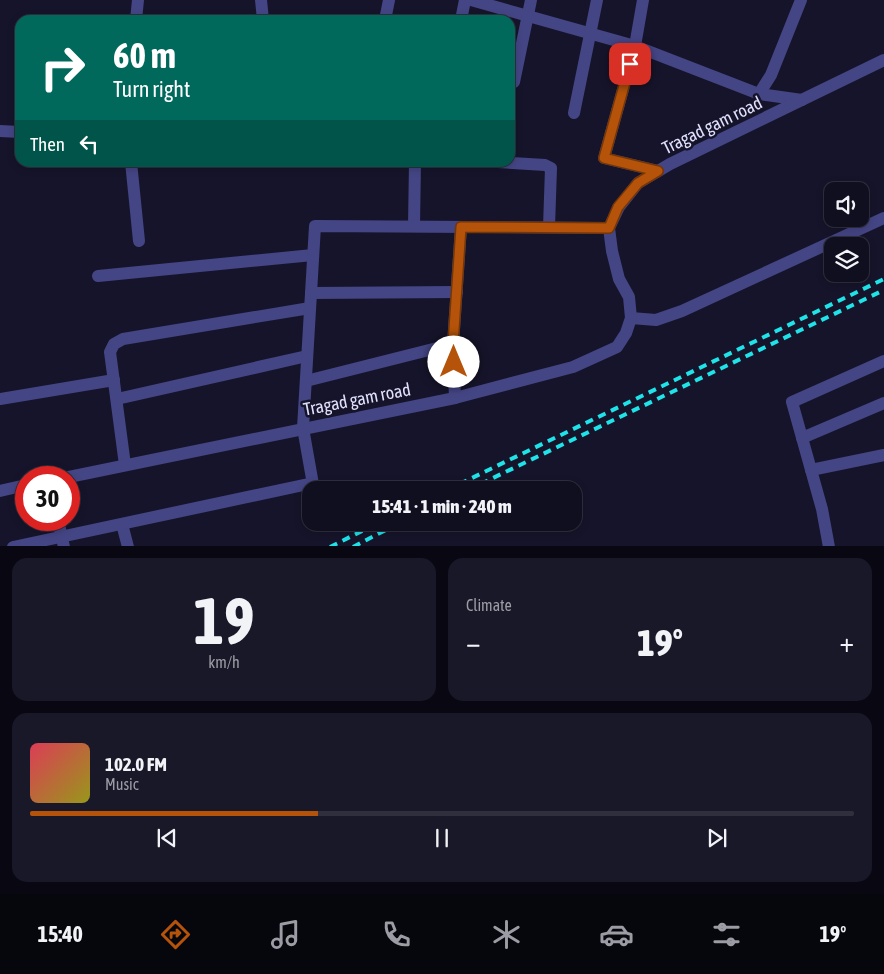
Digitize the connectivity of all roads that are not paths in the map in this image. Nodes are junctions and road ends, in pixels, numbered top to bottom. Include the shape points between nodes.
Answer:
1 (138, 0) edge
2 (261, 0) edge
3 (389, 0) edge
4 (465, 0) edge
5 (471, 0) edge
6 (531, 0) edge
7 (597, 0) edge
8 (643, 0) edge
9 (802, 1) edge
10 (136, 15) edge
11 (262, 15) edge
12 (386, 15) edge
13 (461, 15) edge
14 (529, 15) junction
15 (591, 33) junction
16 (635, 46) junction
17 (884, 60) edge
18 (515, 78) edge
19 (759, 94) junction
20 (802, 100) junction
21 (574, 113) dead end
22 (0, 131) edge
23 (15, 132) edge
24 (515, 163) edge
25 (132, 167) edge
26 (415, 167) edge
27 (658, 171) junction
28 (884, 218) edge
29 (414, 226) junction
30 (461, 227) junction
31 (549, 227) junction
32 (609, 228) junction
33 (139, 241) dead end
34 (313, 255) junction
35 (98, 276) dead end
36 (458, 292) junction
37 (311, 293) junction
38 (310, 308) junction
39 (631, 318) junction
40 (453, 344) junction
41 (307, 356) junction
42 (884, 361) edge
43 (114, 380) junction
44 (306, 381) junction
45 (0, 398) edge
46 (454, 398) junction
47 (117, 399) junction
48 (884, 403) edge
49 (303, 428) junction
50 (802, 438) junction
51 (884, 455) edge
52 (125, 465) junction
53 (811, 470) junction
54 (80, 475) edge
55 (312, 481) edge
56 (15, 488) edge
57 (302, 489) edge
58 (0, 491) edge
59 (122, 524) junction
60 (62, 541) edge
61 (13, 546) edge
62 (128, 546) edge
63 (829, 546) edge

1 - 10 street
2 - 11 street
3 - 12 street
4 - 13 street
5 - 14 street
6 - 14 street
7 - 15 street
8 - 16 street
9 - 19 street via 771,75
14 - 15 street
14 - 18 street
15 - 16 street
15 - 21 street
16 - 19 street
16 - 27 street via 604,158
17 - 20 street, Tragad gam road
19 - 20 street
20 - 27 street, Tragad gam road
22 - 23 street
24 - 31 street via 551,168
25 - 33 street
26 - 29 street
27 - 32 street, Tragad gam road via 638,183 618,207
28 - 39 street via 682,311 656,320
29 - 30 street
29 - 34 street via 315,226
30 - 31 street
30 - 36 street
31 - 32 street
32 - 39 street via 612,251 628,296
34 - 35 street
34 - 37 street
36 - 37 street
36 - 40 street
37 - 38 street
38 - 41 street
38 - 43 street via 123,339 114,344 110,352
39 - 46 street, Tragad gam road via 618,347 573,367
40 - 44 street
40 - 46 street
41 - 44 street
41 - 47 street
42 - 50 street via 792,402
43 - 45 street
43 - 47 street
44 - 49 street
46 - 49 street, Tragad gam road
47 - 52 street
48 - 50 street
49 - 52 street, Tragad gam road
49 - 55 street
50 - 53 street
51 - 53 street
52 - 54 street, Tragad gam road
53 - 63 street
56 - 58 street
57 - 59 street
59 - 60 street
59 - 62 street
60 - 61 street

